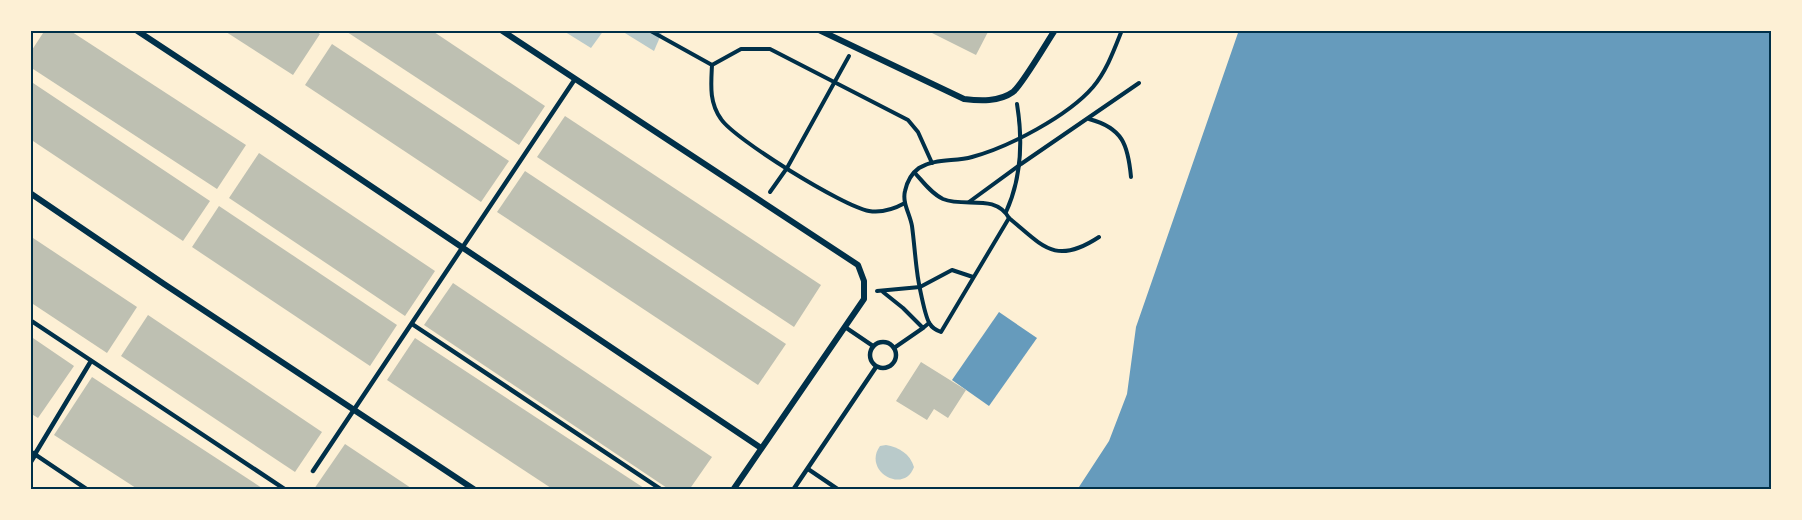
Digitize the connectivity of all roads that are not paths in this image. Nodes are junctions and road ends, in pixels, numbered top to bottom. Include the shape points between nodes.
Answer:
1 (135, 30) edge
2 (501, 30) edge
3 (819, 30) edge
4 (1055, 30) edge
5 (829, 32) edge
6 (575, 79) junction
7 (30, 193) edge
8 (463, 249) junction
9 (30, 320) edge
10 (412, 324) junction
11 (844, 327) junction
12 (873, 346) junction
13 (92, 361) junction
14 (876, 367) junction
15 (354, 410) junction
16 (761, 448) junction
17 (32, 452) edge
18 (30, 462) edge
19 (808, 469) junction
20 (313, 471) dead end
21 (88, 490) edge
22 (286, 490) edge
23 (475, 490) edge
24 (662, 490) edge
25 (734, 490) edge
26 (793, 490) edge
27 (839, 490) edge

1 - 8 street
2 - 6 street
3 - 5 street
4 - 5 street via 1015,91 979,101 964,99
6 - 8 lane
6 - 11 street via 858,265 864,281 864,299
7 - 15 street
8 - 10 lane
8 - 16 street
9 - 13 lane
10 - 15 lane
10 - 24 lane
11 - 12 lane
11 - 16 street
12 - 14 lane via 869,356
12 - 14 lane via 887,342 894,348 896,358 888,368
13 - 17 lane
13 - 22 lane
14 - 19 lane
15 - 20 lane
15 - 23 street
16 - 25 street
17 - 18 street
17 - 21 lane
19 - 26 lane
19 - 27 lane

